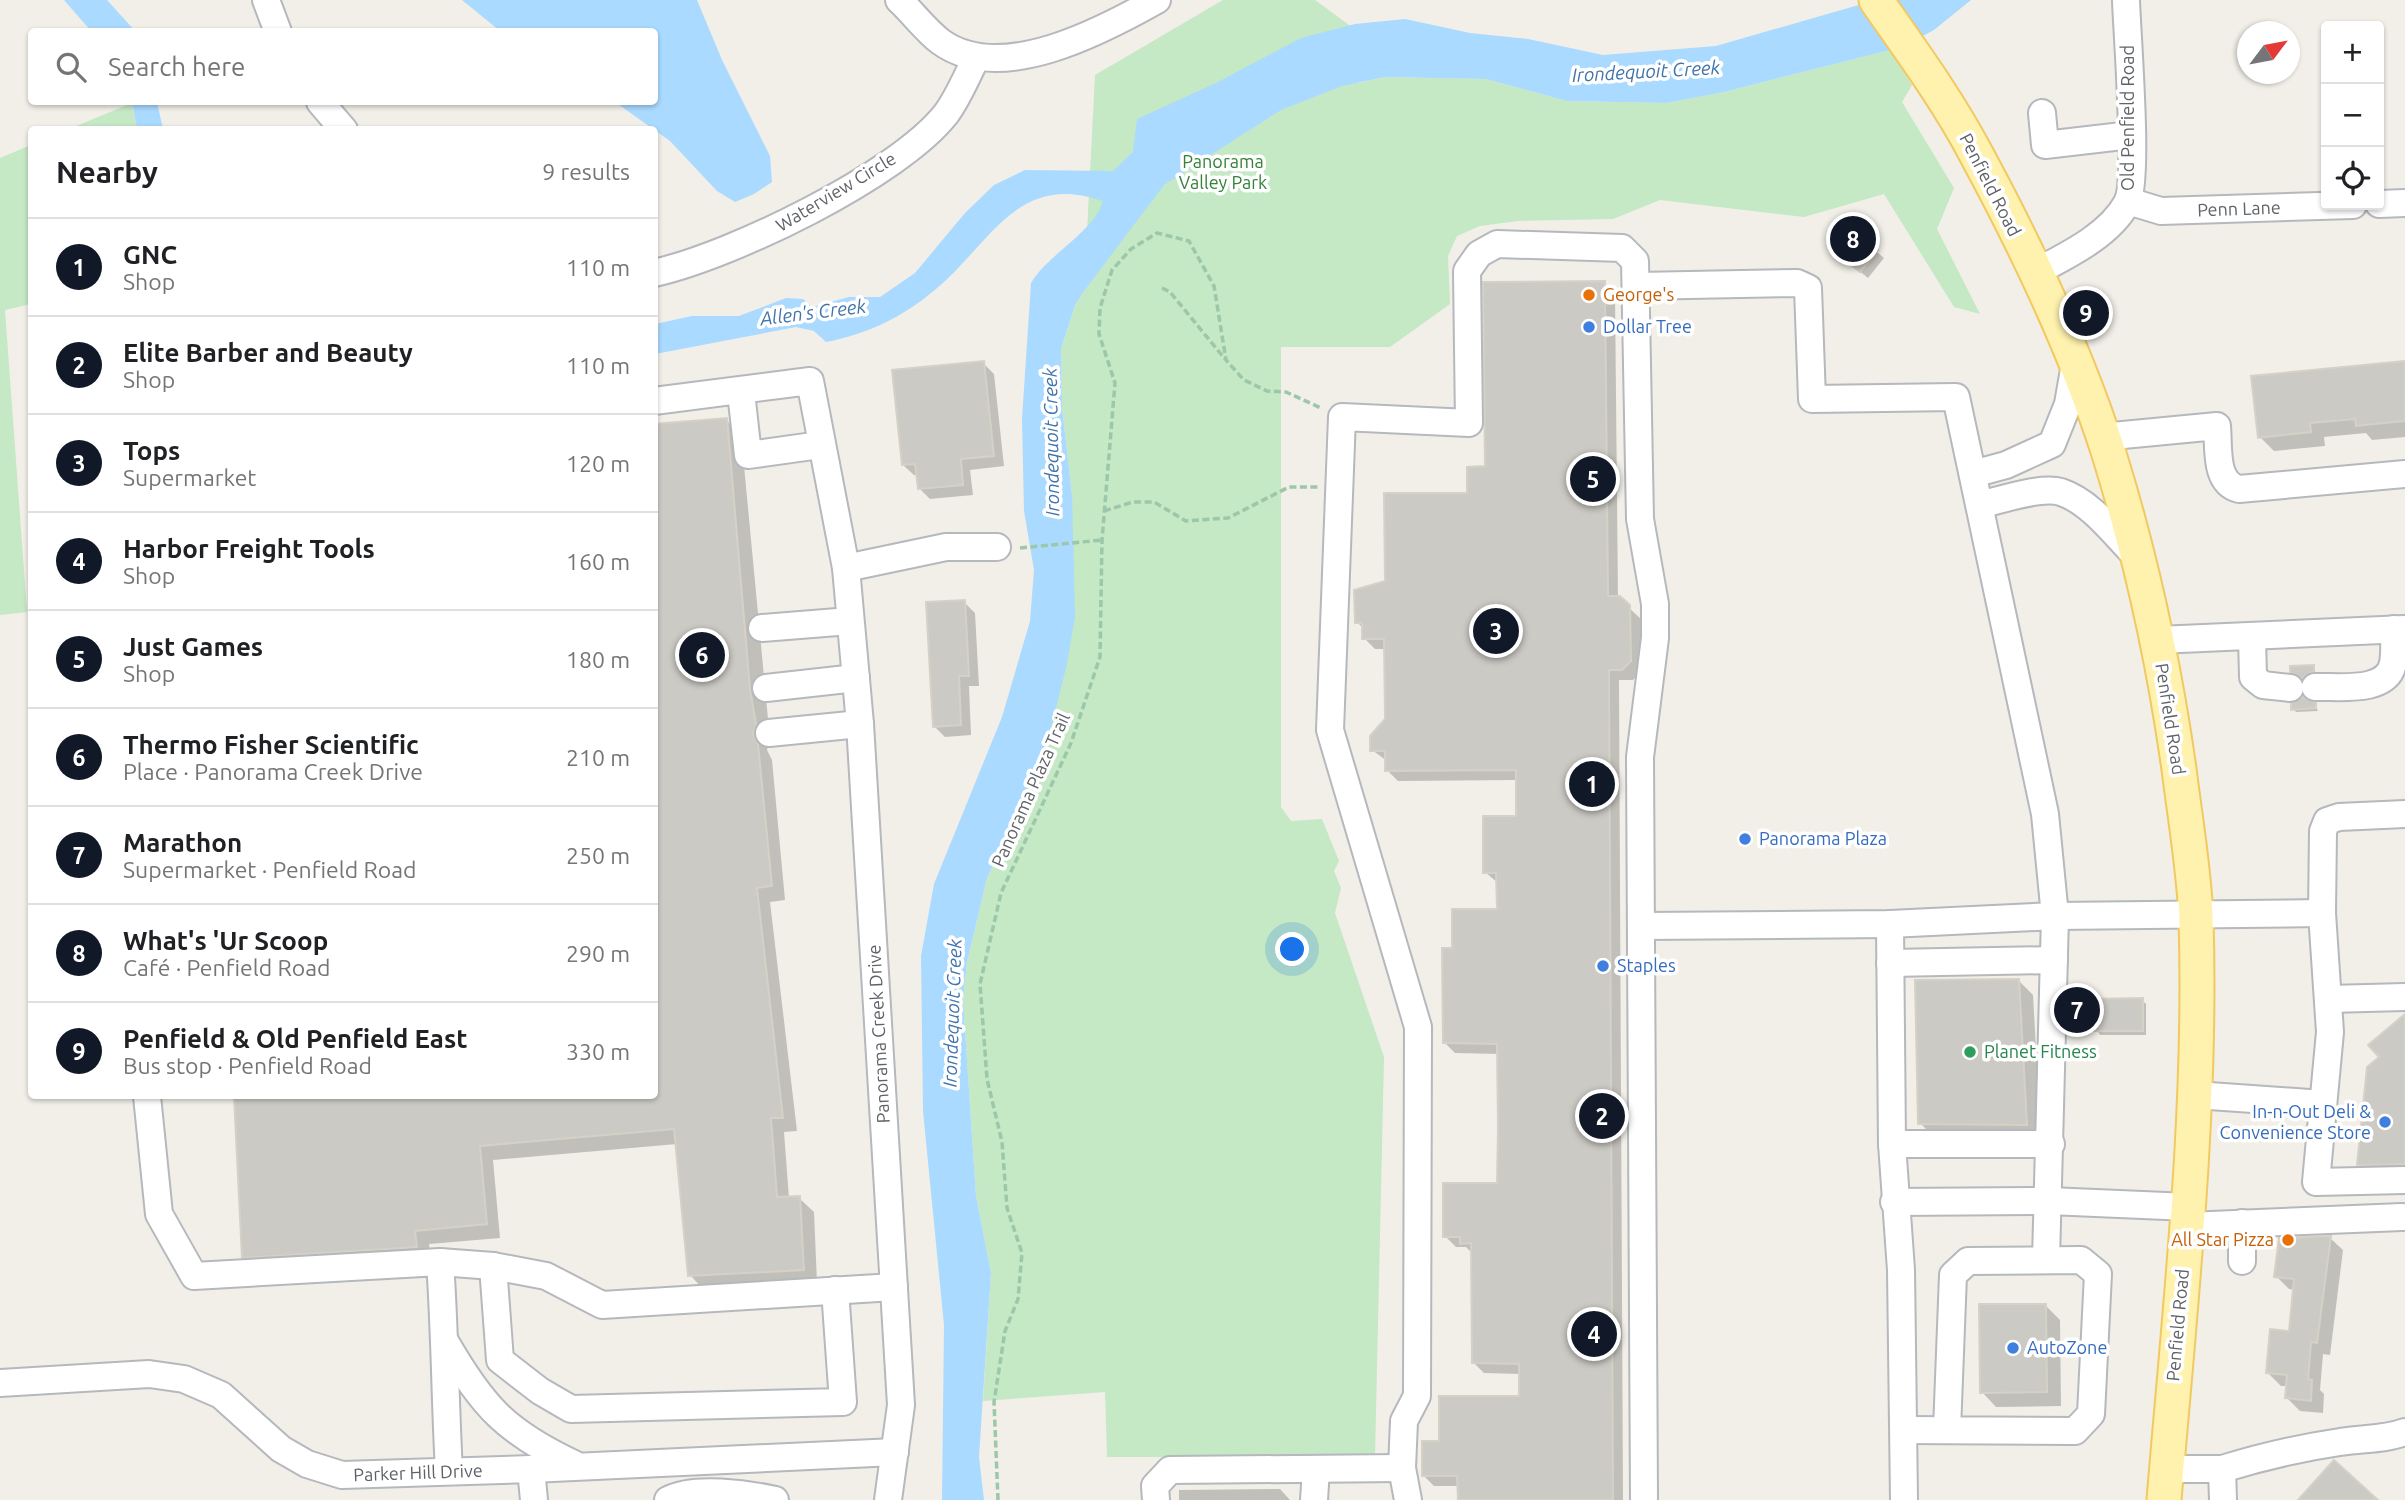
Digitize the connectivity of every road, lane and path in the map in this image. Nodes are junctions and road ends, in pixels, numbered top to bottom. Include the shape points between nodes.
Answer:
1 (266, 0) edge
2 (900, 0) edge
3 (1157, 0) edge
4 (1876, 0) edge
5 (2126, 0) edge
6 (276, 28) edge
7 (976, 58) junction
8 (323, 105) edge
9 (2042, 113) dead end
10 (341, 126) edge
11 (2130, 135) junction
12 (2128, 201) junction
13 (2405, 203) edge
14 (2384, 204) edge
15 (2321, 206) edge
16 (658, 272) edge
17 (2034, 273) junction
18 (1637, 286) junction
19 (1161, 288) dead end
20 (1226, 360) junction
21 (2076, 364) junction
22 (741, 392) junction
23 (658, 401) edge
24 (1342, 417) junction
25 (2102, 437) junction
26 (820, 445) junction
27 (1973, 474) junction
28 (2405, 474) edge
29 (1339, 487) junction
30 (1980, 505) junction
31 (1104, 511) junction
32 (1102, 540) junction
33 (997, 547) dead end
34 (1027, 548) dead end
35 (2136, 556) junction
36 (846, 568) junction
37 (850, 621) junction
38 (762, 628) dead end
39 (2399, 629) edge
40 (2252, 637) junction
41 (2158, 640) junction
42 (856, 678) junction
43 (766, 688) dead end
44 (860, 723) junction
45 (769, 733) dead end
46 (2405, 814) edge
47 (2196, 913) junction
48 (2322, 913) junction
49 (2055, 916) junction
50 (1890, 924) junction
51 (1642, 926) junction
52 (2054, 960) junction
53 (1890, 963) junction
54 (2405, 997) edge
55 (2329, 999) junction
56 (2195, 1095) junction
57 (147, 1099) edge
58 (2323, 1104) junction
59 (1892, 1144) junction
60 (2050, 1144) junction
61 (2405, 1180) edge
62 (2049, 1200) junction
63 (1894, 1202) junction
64 (2188, 1216) junction
65 (2402, 1217) dead end
66 (2242, 1223) junction
67 (2046, 1260) junction
68 (2242, 1261) dead end
69 (440, 1262) junction
70 (493, 1266) junction
71 (894, 1287) junction
72 (835, 1290) junction
73 (446, 1343) junction
74 (0, 1383) edge
75 (1904, 1430) junction
76 (1947, 1430) junction
77 (2405, 1432) edge
78 (895, 1452) junction
79 (578, 1466) junction
80 (1402, 1468) junction
81 (531, 1469) junction
82 (1315, 1469) junction
83 (2222, 1469) junction
84 (449, 1471) junction
85 (2165, 1484) edge
86 (534, 1500) edge
87 (668, 1500) edge
88 (775, 1500) edge
89 (888, 1500) edge
90 (998, 1500) edge
91 (1156, 1500) edge
92 (1314, 1500) edge
93 (1408, 1500) edge
94 (1644, 1500) edge
95 (1904, 1500) edge
96 (2223, 1500) edge

1 - 6 street
2 - 7 street via 942,42
3 - 7 street via 1048,51
4 - 17 main road, Penfield Road via 1974,150
5 - 11 street, Old Penfield Road
7 - 16 street, Waterview Circle via 946,113 918,142 874,172 773,231
8 - 10 street
9 - 11 street via 2045,145
11 - 12 street, Old Penfield Road
12 - 15 street, Penn Lane via 2161,211
12 - 17 street, Old Penfield Road via 2089,241
13 - 14 street
17 - 21 main road, Penfield Road
18 - 24 street via 1635,261 1622,248 1497,244 1479,254 1467,271 1469,423
18 - 27 street via 1797,283 1808,288 1812,399 1956,397
18 - 51 street via 1640,519 1655,604 1640,757
19 - 20 path via 1170,292
20 - 24 path via 1244,380 1267,391 1286,392
20 - 31 path, Panorama Plaza Trail via 1214,286 1189,241 1157,233 1131,249 1112,270 1100,309 1099,334 1115,383
21 - 25 main road, Penfield Road
21 - 27 street via 2068,404 2052,444
22 - 23 street
22 - 26 street, Panorama Creek Drive via 810,382
22 - 26 street via 748,455
24 - 29 street
25 - 28 street via 2217,426 2222,478 2239,489
25 - 35 main road, Penfield Road
26 - 36 street, Panorama Creek Drive
27 - 30 street
29 - 31 path via 1289,487 1228,518 1185,521 1154,502 1133,502
29 - 80 street via 1330,730 1418,1027 1416,1396 1404,1421
30 - 35 street via 2060,492 2090,509
30 - 49 street via 2045,814
31 - 32 path, Panorama Plaza Trail
32 - 34 path
32 - 90 path, Panorama Plaza Trail via 1100,657 1071,743 1001,893 980,984 987,1079 1002,1142 1007,1208 1022,1253 1018,1299 1005,1331 994,1402
33 - 36 street via 946,547
35 - 41 main road, Penfield Road
36 - 37 street, Panorama Creek Drive
37 - 38 street
37 - 42 street, Panorama Creek Drive
39 - 40 street
39 - 40 street via 2393,664 2377,684 2263,685 2253,677
40 - 41 street
41 - 47 main road, Penfield Road
42 - 43 street
42 - 44 street, Panorama Creek Drive
44 - 45 street
44 - 71 street, Panorama Creek Drive
46 - 48 street via 2328,821 2322,831
47 - 48 street
47 - 49 street
47 - 56 main road, Penfield Road
48 - 55 street
49 - 50 street
49 - 52 street
50 - 51 street
50 - 53 street
51 - 94 street
52 - 53 street
52 - 60 street
53 - 59 street
54 - 55 street
55 - 58 street
56 - 58 street
56 - 64 main road, Penfield Road
57 - 69 street via 159,1214 194,1276
58 - 61 street via 2316,1182
59 - 60 street
59 - 63 street
60 - 62 street
62 - 63 street
62 - 64 street
62 - 67 street
63 - 75 street via 1901,1270
64 - 66 street
64 - 85 main road, Penfield Road
65 - 66 street
66 - 68 street
67 - 76 street via 1968,1261 1953,1275
67 - 76 street via 2081,1260 2098,1274 2091,1414 2075,1431
69 - 70 street
69 - 73 street
70 - 72 street via 546,1276 602,1305
70 - 72 street via 500,1360 571,1409 843,1402
71 - 72 street
71 - 78 street, Panorama Creek Drive via 901,1405
73 - 79 street via 473,1389 504,1424 539,1448
73 - 84 street via 443,1365
74 - 84 street, Parker Hill Drive via 149,1374 184,1379 221,1395 281,1449 307,1464 342,1475
75 - 76 street
75 - 95 street
77 - 83 street via 2273,1453
78 - 79 street, Parker Hill Drive
78 - 89 street, Panorama Creek Drive
79 - 81 street, Parker Hill Drive
80 - 82 street
80 - 93 street
81 - 84 street, Parker Hill Drive
81 - 86 street
82 - 91 street via 1170,1470 1155,1486
82 - 92 street
83 - 85 street
83 - 96 street
87 - 88 street via 692,1494 747,1494

